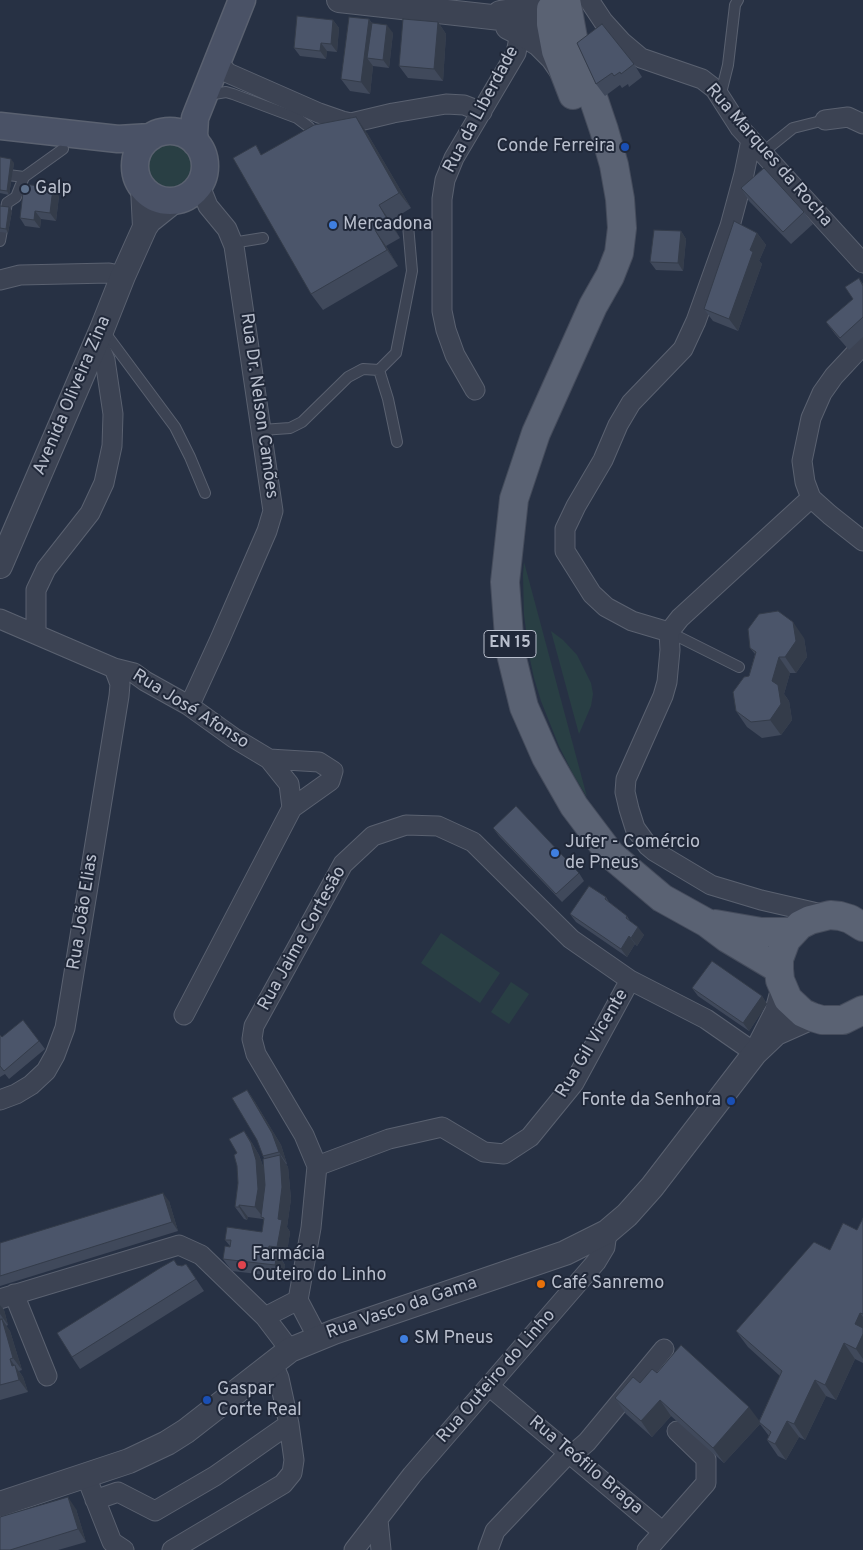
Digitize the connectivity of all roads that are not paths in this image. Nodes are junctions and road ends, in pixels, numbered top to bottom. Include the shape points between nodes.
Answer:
1 (242, 0) edge
2 (339, 0) edge
3 (541, 0) edge
4 (551, 0) edge
5 (738, 0) edge
6 (592, 4) edge
7 (481, 16) junction
8 (563, 20) edge
9 (520, 33) junction
10 (220, 57) junction
11 (566, 76) junction
12 (720, 97) junction
13 (200, 103) junction
14 (482, 112) junction
15 (825, 120) joint
16 (863, 124) edge
17 (0, 126) edge
18 (45, 130) junction
19 (162, 134) junction
20 (0, 142) edge
21 (196, 143) junction
22 (321, 143) edge
23 (756, 146) junction
24 (63, 149) junction
25 (0, 174) edge
26 (24, 177) junction
27 (140, 181) junction
28 (187, 194) junction
29 (408, 225) dead end
30 (146, 227) junction
31 (262, 238) dead end
32 (0, 242) edge
33 (232, 243) junction
34 (863, 263) edge
35 (122, 276) junction
36 (0, 280) edge
37 (593, 306) junction
38 (100, 334) junction
39 (863, 345) edge
40 (379, 370) junction
41 (475, 390) dead end
42 (262, 430) junction
43 (396, 442) dead end
44 (205, 493) dead end
45 (811, 498) junction
46 (863, 541) edge
47 (0, 566) edge
48 (0, 619) edge
49 (669, 632) junction
50 (36, 634) junction
51 (739, 667) dead end
52 (114, 668) junction
53 (145, 680) junction
54 (119, 696) junction
55 (188, 705) junction
56 (269, 759) junction
57 (292, 808) junction
58 (851, 919) edge
59 (707, 923) junction
60 (793, 932) junction
61 (781, 979) junction
62 (630, 980) junction
63 (184, 1015) dead end
64 (812, 1018) junction
65 (856, 1019) edge
66 (755, 1053) junction
67 (0, 1100) edge
68 (317, 1166) junction
69 (607, 1232) junction
70 (7, 1297) edge
71 (298, 1300) junction
72 (265, 1317) junction
73 (318, 1338) junction
74 (664, 1349) dead end
75 (281, 1357) junction
76 (46, 1376) dead end
77 (489, 1386) junction
78 (289, 1424) junction
79 (677, 1431) edge
80 (572, 1455) junction
81 (86, 1476) junction
82 (96, 1500) junction
83 (0, 1504) edge
84 (378, 1520) junction
85 (663, 1532) junction
86 (124, 1550) edge
87 (172, 1550) edge
88 (354, 1550) edge
89 (381, 1550) edge
90 (488, 1550) edge
91 (647, 1550) edge

1 - 10 main road
2 - 7 street
3 - 7 street via 519,10
4 - 8 main road via 551,24
5 - 12 lane
6 - 8 street, Rua Marques da Rocha
6 - 12 street, Rua Marques da Rocha via 622,42 641,58 702,79
7 - 8 street via 539,25
7 - 9 street
8 - 11 main road via 556,51
8 - 37 main road via 604,130 620,199 622,228 619,253
9 - 11 street via 539,44
9 - 14 street, Rua da Liberdade via 516,53
10 - 13 main road
10 - 14 street via 222,67 228,73 319,113 351,123 446,104 464,105
11 - 37 main road via 594,156 603,206 601,273
12 - 23 street, Rua Marques da Rocha
13 - 19 main road via 185,121
13 - 21 main road via 194,128
13 - 22 lane via 208,94 233,94 297,118
14 - 41 street, Rua da Liberdade via 454,158 445,180 442,209 442,311 455,355
15 - 16 street via 848,118
15 - 23 lane via 792,128
17 - 18 main road
18 - 19 main road via 118,139
18 - 24 main road
19 - 21 main road via 184,134
19 - 27 main road via 142,144 135,166
20 - 24 main road
21 - 28 main road via 205,160 205,171
23 - 34 street, Rua Marques da Rocha
23 - 49 street via 744,174 730,226 683,349 631,403 618,424 604,460 565,529 565,551 592,594 606,607 632,621
24 - 26 lane
24 - 27 main road via 114,156 124,162
25 - 26 lane
26 - 32 lane via 16,197 7,203
27 - 28 main road via 151,196 162,200
27 - 30 street
28 - 30 street, Avenida Oliveira Zina via 149,221
28 - 33 street, Rua Dr. Nelson Camões via 215,215 227,229
29 - 40 lane via 412,271 396,353
30 - 35 street, Avenida Oliveira Zina
31 - 33 lane
33 - 42 street, Rua Dr. Nelson Camões
35 - 36 street via 109,273 20,275
35 - 38 street, Avenida Oliveira Zina
37 - 59 main road, EN 15 via 536,433 514,499 504,582 510,650 524,707 546,757 574,806 611,855 662,898
38 - 44 lane via 175,427
38 - 47 street, Avenida Oliveira Zina
38 - 50 street via 113,414 112,446 104,483 90,513 46,568 36,590
39 - 45 street via 834,376 811,418 802,462
40 - 42 lane via 363,369 348,377 314,412 296,425
40 - 43 lane
42 - 55 street, Rua Dr. Nelson Camões via 273,511 228,621
45 - 46 street
45 - 49 street via 680,618
48 - 50 street, Rua José Afonso
49 - 51 lane
49 - 58 street via 670,650 663,696 626,779 627,801 635,828 654,851 711,885 761,900
50 - 52 street, Rua José Afonso
52 - 53 street, Rua José Afonso via 134,672
52 - 54 street, Rua João Elias via 120,684
53 - 54 street via 123,688
53 - 55 street, Rua José Afonso
54 - 67 street, Rua João Elias via 65,1028 46,1071 31,1085
55 - 56 street, Rua José Afonso
56 - 57 street, Rua José Afonso via 289,784
56 - 57 street, Rua José Afonso via 319,762 334,770 330,781
57 - 63 street, Rua José Afonso
58 - 60 main road via 810,920
59 - 60 main road, EN 15 via 761,932
59 - 61 main road, EN 15
60 - 61 main road via 782,949
61 - 64 main road via 795,1006
61 - 66 street, Rua Vasco da Gama via 777,1012
62 - 66 street, Rua Jaime Cortesão via 706,1019
62 - 68 street, Rua Gil Vicente via 574,1083 530,1137 504,1154 484,1152 442,1127 389,1139
62 - 68 street, Rua Jaime Cortesão via 571,939 473,842 438,826 406,825 373,836 343,864 254,1026 252,1040 256,1054 304,1136
64 - 65 main road via 833,1021
64 - 66 street, Rua Vasco da Gama via 776,1033
66 - 69 street, Rua Vasco da Gama via 652,1187
68 - 71 street via 311,1228
69 - 73 street, Rua Vasco da Gama via 531,1265
69 - 77 street, Rua Outeiro do Linho via 596,1262
70 - 72 street via 179,1245 201,1254
70 - 76 street
71 - 72 street
71 - 73 street
72 - 75 street
73 - 75 street, Rua Vasco da Gama
74 - 80 street via 587,1442
75 - 78 street via 279,1378
75 - 81 street, Rua Vasco da Gama via 167,1443
77 - 80 street, Rua Teófilo Braga
77 - 84 street, Rua Outeiro do Linho via 412,1475
78 - 82 street via 215,1476 155,1511 118,1492
78 - 87 street via 294,1460 292,1472 283,1484
79 - 85 street via 706,1460 706,1483
80 - 85 street, Rua Teófilo Braga
80 - 90 street via 564,1458 495,1531
81 - 82 street
81 - 83 street, Rua Vasco da Gama
82 - 86 street via 112,1542
84 - 88 street, Rua Outeiro do Linho
84 - 89 street
85 - 91 street

